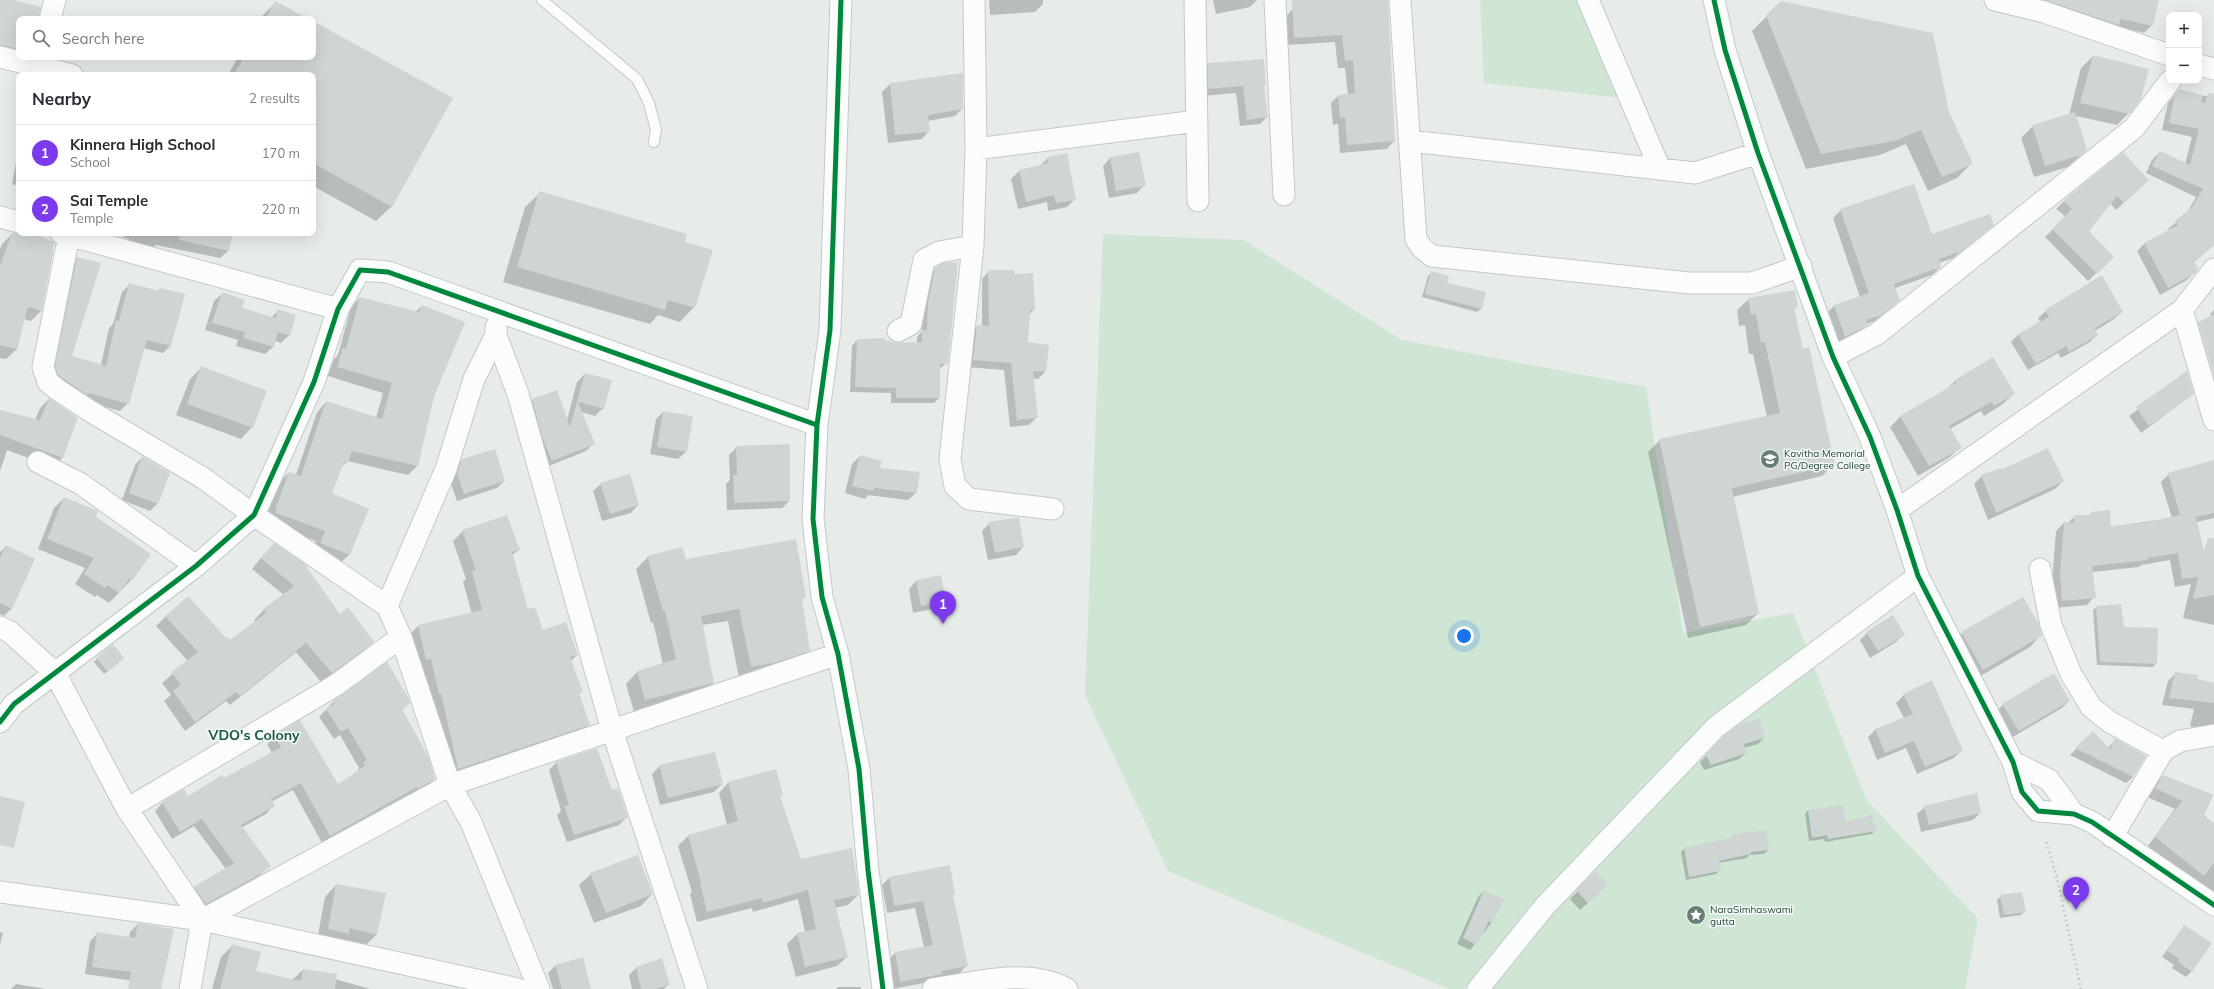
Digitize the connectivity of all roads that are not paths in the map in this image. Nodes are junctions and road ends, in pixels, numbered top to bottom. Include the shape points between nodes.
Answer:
1 (55, 0) edge
2 (542, 0) edge
3 (841, 0) edge
4 (974, 0) edge
5 (1194, 0) edge
6 (1275, 0) edge
7 (1400, 0) edge
8 (1588, 0) edge
9 (1714, 0) edge
10 (1995, 0) edge
11 (51, 16) edge
12 (2166, 54) edge
13 (0, 57) edge
14 (16, 59) edge
15 (24, 60) edge
16 (40, 62) edge
17 (2202, 66) edge
18 (2214, 69) edge
19 (65, 72) edge
20 (2168, 84) edge
21 (1197, 121) junction
22 (1410, 141) junction
23 (654, 142) dead end
24 (976, 149) junction
25 (1758, 153) junction
26 (1660, 169) junction
27 (1284, 195) dead end
28 (1198, 201) dead end
29 (0, 217) edge
30 (16, 221) edge
31 (65, 236) edge
32 (72, 236) edge
33 (973, 246) junction
34 (1801, 266) junction
35 (2214, 269) edge
36 (338, 309) junction
37 (2182, 310) junction
38 (497, 312) junction
39 (898, 331) dead end
40 (496, 335) junction
41 (1833, 357) junction
42 (2214, 420) edge
43 (818, 426) junction
44 (38, 462) dead end
45 (1053, 509) dead end
46 (1897, 510) junction
47 (254, 515) junction
48 (196, 566) junction
49 (2040, 569) dead end
50 (1918, 576) junction
51 (387, 606) junction
52 (0, 627) edge
53 (401, 637) junction
54 (838, 654) junction
55 (55, 673) junction
56 (0, 722) edge
57 (612, 730) junction
58 (2214, 735) edge
59 (2163, 751) junction
60 (2014, 762) junction
61 (450, 785) junction
62 (127, 809) junction
63 (2074, 814) junction
64 (2112, 837) junction
65 (0, 892) edge
66 (2214, 906) edge
67 (202, 920) junction
68 (190, 989) edge
69 (518, 989) edge
70 (538, 989) edge
71 (697, 989) edge
72 (883, 989) edge
73 (933, 989) edge
74 (1067, 989) edge
75 (1478, 989) edge

1 - 11 street
2 - 23 lane via 637,79 649,104 656,130
3 - 43 street via 830,330
4 - 24 street
5 - 21 street
6 - 27 street
7 - 22 street
8 - 26 street
9 - 25 street via 1725,50
10 - 12 street via 2044,12
13 - 14 street
15 - 16 street
16 - 19 street
17 - 18 street
20 - 41 street via 2134,128 1877,334
21 - 24 street
21 - 28 street
22 - 26 street
22 - 34 street via 1416,238 1422,248 1432,256 1689,283 1752,283
24 - 33 street
25 - 26 street via 1695,173
25 - 34 street
29 - 30 street
31 - 47 street via 43,367 48,382 90,411 203,478
32 - 36 street
33 - 39 street via 939,252 924,260 911,324
33 - 45 street via 950,459 955,486 969,499
34 - 41 street
35 - 37 street
36 - 38 street via 360,270 388,272
36 - 47 street via 314,382
37 - 42 street
37 - 46 street
38 - 40 street
38 - 43 street
40 - 51 street via 474,379 446,469
40 - 57 street via 518,394
41 - 46 street via 1870,437
43 - 54 street via 813,519 822,597
44 - 48 street via 81,484
46 - 50 street
47 - 48 street
47 - 51 street
48 - 55 street
49 - 59 street via 2051,624 2071,674 2090,707 2110,722
50 - 60 street
50 - 75 street via 1716,727 1545,906
51 - 53 street
52 - 55 street via 10,632
53 - 61 street
53 - 62 street via 336,685
54 - 57 street
54 - 72 street via 859,768 868,870
55 - 56 street via 14,704
55 - 62 street
57 - 61 street
57 - 71 street
58 - 59 street via 2180,740
59 - 64 street
60 - 63 street via 2049,780
60 - 63 street via 2022,792 2038,811
61 - 67 street
61 - 70 street via 471,822
62 - 67 street
63 - 64 street via 2092,822
64 - 66 street
65 - 67 street
67 - 68 street
67 - 69 street
73 - 74 street via 1001,979 1026,979 1057,983

